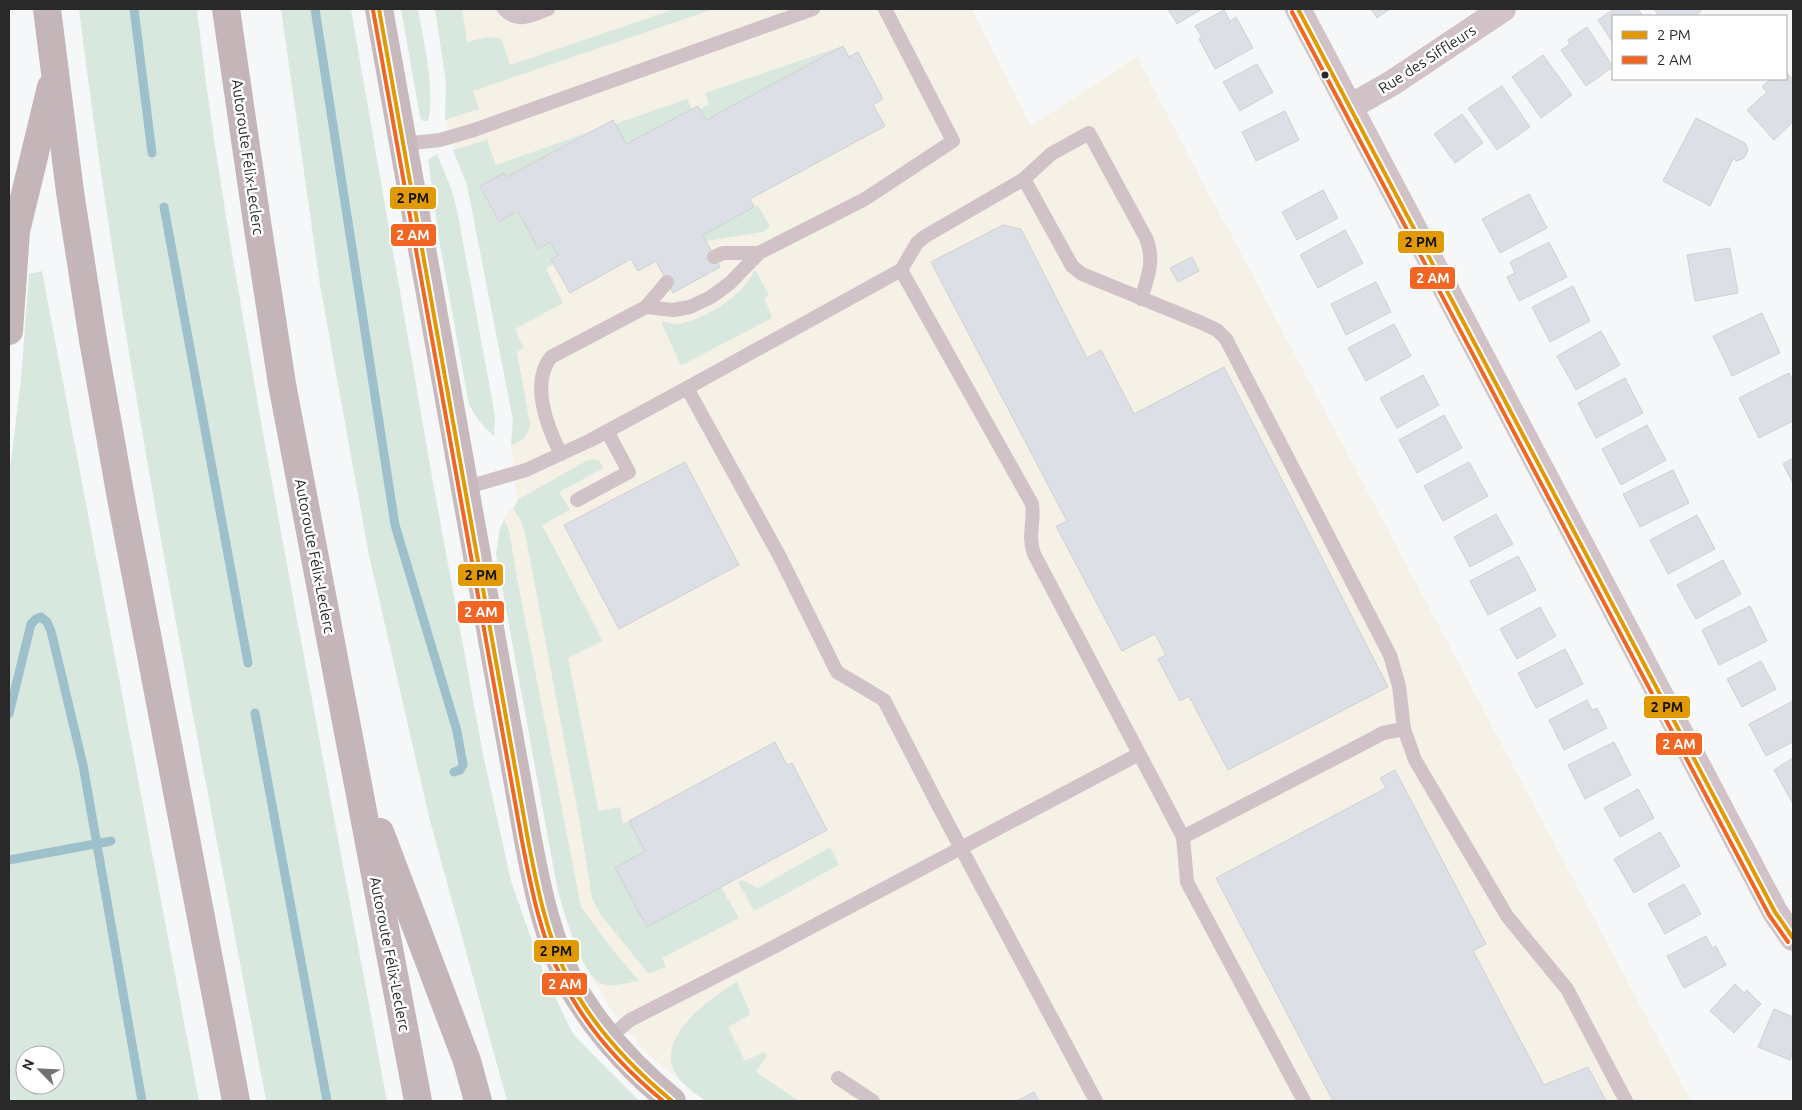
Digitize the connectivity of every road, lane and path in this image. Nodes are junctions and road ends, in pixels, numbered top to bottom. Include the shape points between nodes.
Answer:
1 (47, 9) edge
2 (226, 9) edge
3 (379, 9) edge
4 (504, 9) edge
5 (548, 9) edge
6 (813, 9) edge
7 (885, 9) edge
8 (1298, 9) edge
9 (1503, 9) edge
10 (54, 71) junction
11 (1350, 107) junction
12 (403, 144) junction
13 (1024, 179) junction
14 (759, 254) junction
15 (714, 257) dead end
16 (901, 270) junction
17 (667, 282) dead end
18 (1141, 299) junction
19 (646, 306) junction
20 (9, 331) edge
21 (687, 388) junction
22 (607, 431) junction
23 (561, 454) junction
24 (464, 488) junction
25 (577, 500) dead end
26 (1404, 729) junction
27 (1139, 754) junction
28 (354, 763) junction
29 (1183, 837) junction
30 (960, 847) junction
31 (1793, 938) edge
32 (609, 1038) junction
33 (838, 1078) dead end
34 (236, 1101) edge
35 (418, 1101) edge
36 (478, 1101) edge
37 (672, 1101) edge
38 (873, 1101) edge
39 (1096, 1101) edge
40 (1304, 1101) edge
41 (1626, 1101) edge

1 - 10 highway
2 - 28 highway, Autoroute Félix-Leclerc via 275,339
3 - 12 street
4 - 5 lane via 512,16 522,18
6 - 12 lane via 474,130 440,140
7 - 14 lane via 953,140 865,199
8 - 11 street
9 - 11 street, Rue des Siffleurs
10 - 20 highway via 16,232
10 - 34 highway via 80,262 106,412
11 - 31 street via 1775,912
12 - 24 street
13 - 16 lane via 924,237
13 - 18 lane via 1072,266 1091,279
13 - 18 lane via 1051,154 1089,133 1150,249
14 - 15 lane via 723,253
14 - 19 lane via 730,283 690,307 673,310
16 - 21 lane
16 - 27 lane via 1032,504 1030,534 1034,554
17 - 19 lane
18 - 26 lane via 1209,326 1226,339 1390,655 1399,686
19 - 23 lane via 551,356 545,364 541,375 546,418
21 - 22 lane
21 - 30 lane via 780,557 837,672 884,700
22 - 23 lane
22 - 25 lane via 629,472
23 - 24 lane via 526,470
24 - 32 street via 543,912 576,992
26 - 29 lane via 1376,736
26 - 41 lane via 1415,760 1493,894 1567,990
27 - 29 lane
27 - 30 lane
28 - 35 highway, Autoroute Félix-Leclerc
28 - 36 highway via 467,1061
29 - 40 lane via 1187,882
30 - 32 lane via 630,1020
30 - 39 lane
32 - 37 street
33 - 38 lane

